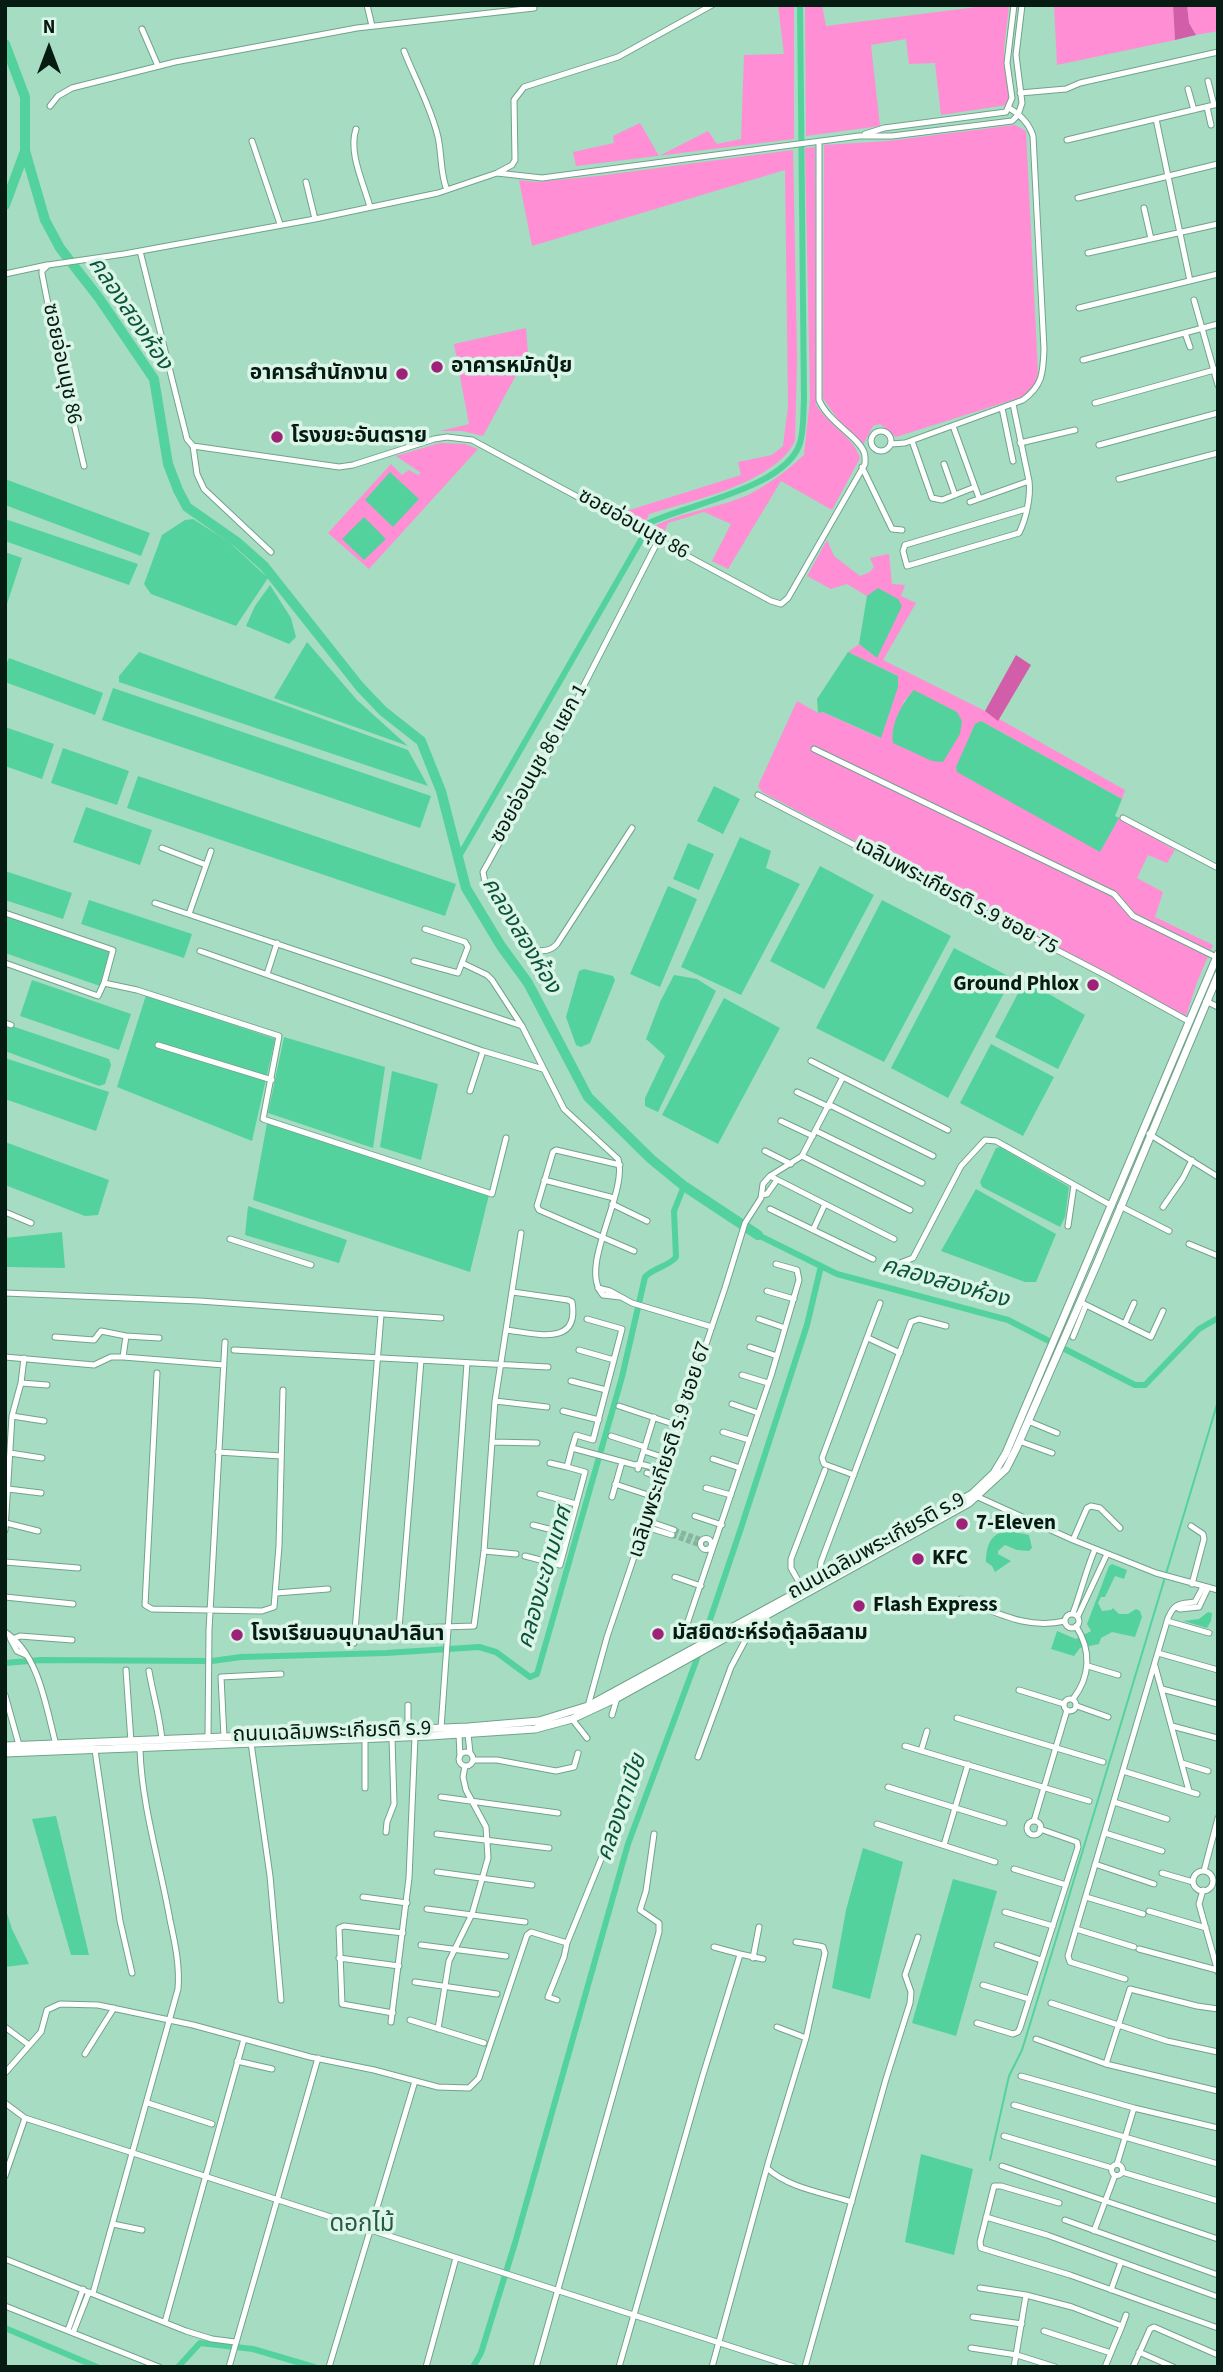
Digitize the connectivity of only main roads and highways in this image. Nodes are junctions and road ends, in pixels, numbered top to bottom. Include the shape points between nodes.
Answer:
1 (1217, 956) edge
2 (1218, 975) edge
3 (1116, 1206) junction
4 (1068, 1317) junction
5 (1043, 1377) junction
6 (975, 1495) junction
7 (726, 1635) junction
8 (677, 1661) junction
9 (464, 1731) junction
10 (5, 1745) edge
11 (140, 1746) junction
12 (5, 1753) edge

1 - 3 main road, ถนนเฉลิมพระเกียรติ ร.9
2 - 3 main road, ถนนเฉลิมพระเกียรติ ร.9
3 - 4 main road, ถนนเฉลิมพระเกียรติ ร.9
3 - 4 main road, ถนนเฉลิมพระเกียรติ ร.9 via 1083,1304
4 - 5 main road, ถนนเฉลิมพระเกียรติ ร.9
5 - 6 main road, ถนนเฉลิมพระเกียรติ ร.9 via 1000,1464
5 - 6 main road, ถนนเฉลิมพระเกียรติ ร.9 via 1006,1469
6 - 7 main road, ถนนเฉลิมพระเกียรติ ร.9
6 - 7 main road, ถนนเฉลิมพระเกียรติ ร.9 via 754,1624
7 - 8 main road, ถนนเฉลิมพระเกียรติ ร.9
8 - 9 main road, ถนนเฉลิมพระเกียรติ ร.9 via 588,1706 538,1721
8 - 9 main road, ถนนเฉลิมพระเกียรติ ร.9 via 572,1719 535,1729
9 - 11 main road, ถนนเฉลิมพระเกียรติ ร.9 via 415,1737
9 - 11 main road, ถนนเฉลิมพระเกียรติ ร.9 via 441,1728 225,1737 162,1740
10 - 11 main road, ถนนเฉลิมพระเกียรติ ร.9 via 131,1742
11 - 12 main road, ถนนเฉลิมพระเกียรติ ร.9

